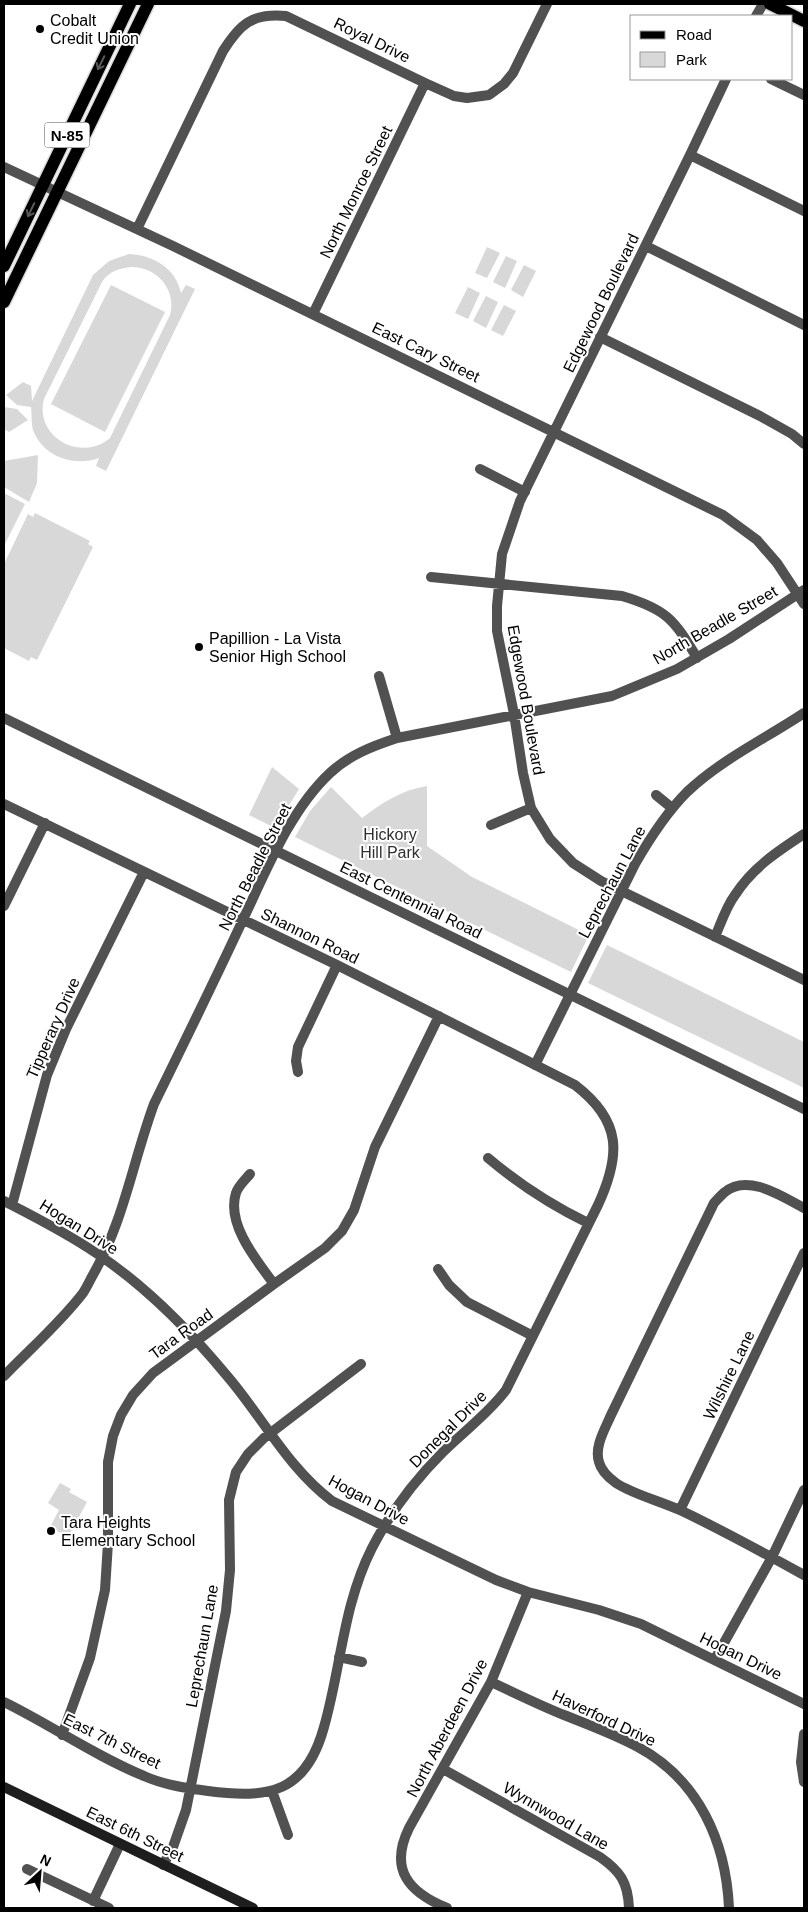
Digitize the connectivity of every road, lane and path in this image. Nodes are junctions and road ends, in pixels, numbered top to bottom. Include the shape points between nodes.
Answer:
1 (130, 4) edge
2 (148, 4) edge
3 (546, 4) edge
4 (763, 4) edge
5 (770, 4) edge
6 (757, 15) edge
7 (792, 15) edge
8 (726, 80) edge
9 (773, 80) edge
10 (424, 83) junction
11 (804, 95) edge
12 (690, 155) junction
13 (4, 167) edge
14 (42, 185) junction
15 (56, 192) junction
16 (804, 211) edge
17 (137, 229) junction
18 (646, 246) junction
19 (4, 266) edge
20 (4, 302) edge
21 (313, 314) junction
22 (804, 324) edge
23 (600, 337) junction
24 (554, 431) junction
25 (804, 444) edge
26 (480, 469) dead end
27 (525, 492) junction
28 (431, 577) dead end
29 (498, 584) junction
30 (801, 592) edge
31 (804, 604) edge
32 (697, 658) junction
33 (379, 676) dead end
34 (804, 713) edge
35 (514, 714) junction
36 (4, 718) edge
37 (397, 738) junction
38 (656, 795) dead end
39 (4, 804) edge
40 (531, 808) junction
41 (672, 808) junction
42 (45, 823) junction
43 (492, 825) dead end
44 (804, 834) edge
45 (277, 852) junction
46 (144, 872) junction
47 (622, 891) junction
48 (4, 906) edge
49 (243, 920) junction
50 (715, 937) junction
51 (337, 965) junction
52 (804, 980) edge
53 (571, 994) junction
54 (439, 1016) junction
55 (536, 1065) junction
56 (298, 1072) dead end
57 (575, 1085) joint
58 (804, 1109) edge
59 (488, 1158) dead end
60 (250, 1174) dead end
61 (8, 1203) edge
62 (804, 1208) edge
63 (588, 1223) junction
64 (804, 1253) edge
65 (103, 1258) junction
66 (438, 1269) dead end
67 (274, 1284) junction
68 (533, 1336) junction
69 (196, 1341) junction
70 (361, 1364) dead end
71 (4, 1376) edge
72 (270, 1434) junction
73 (804, 1490) edge
74 (680, 1510) junction
75 (384, 1526) junction
76 (772, 1557) junction
77 (804, 1575) edge
78 (528, 1592) junction
79 (339, 1657) junction
80 (715, 1659) junction
81 (362, 1662) dead end
82 (491, 1682) junction
83 (4, 1702) edge
84 (804, 1704) edge
85 (804, 1734) edge
86 (62, 1735) junction
87 (443, 1770) junction
88 (804, 1782) edge
89 (4, 1786) edge
90 (191, 1788) junction
91 (272, 1791) junction
92 (288, 1835) dead end
93 (120, 1844) junction
94 (164, 1865) junction
95 (28, 1869) dead end
96 (93, 1901) junction
97 (109, 1908) edge
98 (253, 1908) edge
99 (446, 1908) edge
100 (630, 1908) edge
101 (729, 1908) edge

1 -> 14 main road, N-85
2 - 15 main road, N-85
3 - 10 street, Royal Drive via 513,73 489,95 454,96
4 - 6 street
5 - 7 main road
8 - 12 street, Edgewood Boulevard
9 - 11 street
10 - 17 street, Royal Drive via 286,16 259,16 247,22 223,51
10 - 21 street, North Monroe Street
12 - 16 street
12 - 18 street, Edgewood Boulevard
13 - 14 street, East Cary Street
14 - 15 street, East Cary Street
14 -> 19 main road, N-85
15 - 17 street, East Cary Street
15 - 20 main road, N-85
17 - 21 street, East Cary Street
18 - 22 street
18 - 23 street, Edgewood Boulevard
21 - 24 street, East Cary Street
23 - 24 street, Edgewood Boulevard
23 - 25 street via 760,416
24 - 27 street, Edgewood Boulevard
24 - 30 street, East Cary Street via 723,515 757,540
26 - 27 street
27 - 29 street, Edgewood Boulevard via 502,554
28 - 29 street
29 - 32 street via 622,596 642,602 666,614
29 - 35 street, Edgewood Boulevard via 497,631
30 - 31 street, East Cary Street
30 - 32 street, North Beadle Street
32 - 35 street, North Beadle Street via 612,696
33 - 37 street
34 - 41 street, Leprechaun Lane via 706,775
35 - 37 street, North Beadle Street
35 - 40 street, Edgewood Boulevard
36 - 45 street, East Centennial Road
37 - 45 street, North Beadle Street via 372,746 329,773 309,796
38 - 41 street
39 - 42 street, Shannon Road
40 - 43 street
40 - 47 street, Edgewood Boulevard via 550,839 573,863
41 - 47 street, Leprechaun Lane via 653,834
42 - 46 street, Shannon Road
42 - 48 street
44 - 50 street via 770,856 750,875 734,895
45 - 49 street, North Beadle Street
45 - 53 street, East Centennial Road
46 - 49 street, Shannon Road
46 - 61 street, Tipperary Drive via 66,1029 47,1075
47 - 50 street, Edgewood Boulevard
47 - 53 street, Leprechaun Lane
49 - 51 street, Shannon Road
49 - 65 street, North Beadle Street via 154,1104 123,1210
50 - 52 street, Edgewood Boulevard
51 - 54 street, Shannon Road
51 - 56 street via 298,1047
53 - 55 street, Leprechaun Lane
53 - 58 street, East Centennial Road
54 - 55 street, Shannon Road
54 - 67 street, Tara Road via 374,1147 354,1210 342,1231 325,1248
55 - 57 street, Shannon Road
57 - 63 street, Donegal Drive via 601,1111 614,1144 614,1161 608,1183
59 - 63 street via 516,1182
60 - 67 street via 236,1194 237,1222 248,1248
61 - 65 street, Hogan Drive
62 - 74 street via 755,1186 741,1184 726,1190 714,1203 602,1436 597,1451 599,1463 607,1476
63 - 68 street, Donegal Drive
64 - 74 street, Wilshire Lane
65 - 69 street, Hogan Drive via 150,1296
65 - 71 street, North Beadle Street via 83,1292
66 - 68 street via 467,1302
67 - 69 street, Tara Road
68 - 75 street, Donegal Drive via 495,1405 425,1471
69 - 72 street, Hogan Drive via 230,1378
69 - 86 street, Tara Road via 147,1378 133,1395 116,1427 108,1462 105,1590 90,1658
70 - 72 street, Leprechaun Lane
72 - 75 street, Hogan Drive via 316,1489 332,1501
72 - 90 street, Leprechaun Lane via 243,1460 230,1493 230,1570 226,1610
73 - 76 street
74 - 76 street
75 - 78 street, Hogan Drive via 469,1568
75 - 79 street, Donegal Drive via 359,1578
76 - 77 street
76 - 80 street
78 - 80 street, Hogan Drive via 641,1624
78 - 82 street, North Aberdeen Drive
79 - 81 street
79 - 91 street, Donegal Drive via 324,1728 309,1764 288,1784
80 - 84 street, Hogan Drive
82 - 87 street, North Aberdeen Drive
82 - 101 street, Haverford Drive via 639,1747 666,1766 698,1803 718,1842 726,1868
83 - 86 street, East 7th Street
85 - 88 street via 801,1762
86 - 90 street, East 7th Street via 143,1776
87 - 99 street, North Aberdeen Drive via 404,1840 400,1854 407,1880 426,1898
87 - 100 street, Wynnwood Lane via 614,1867 625,1883
89 - 93 main road, East 6th Street
90 - 91 street, East 7th Street via 243,1794
90 - 94 street, Leprechaun Lane via 179,1833
91 - 92 street
93 - 94 main road, East 6th Street
93 - 96 street
94 - 98 main road, East 6th Street
95 - 96 street
96 - 97 street

